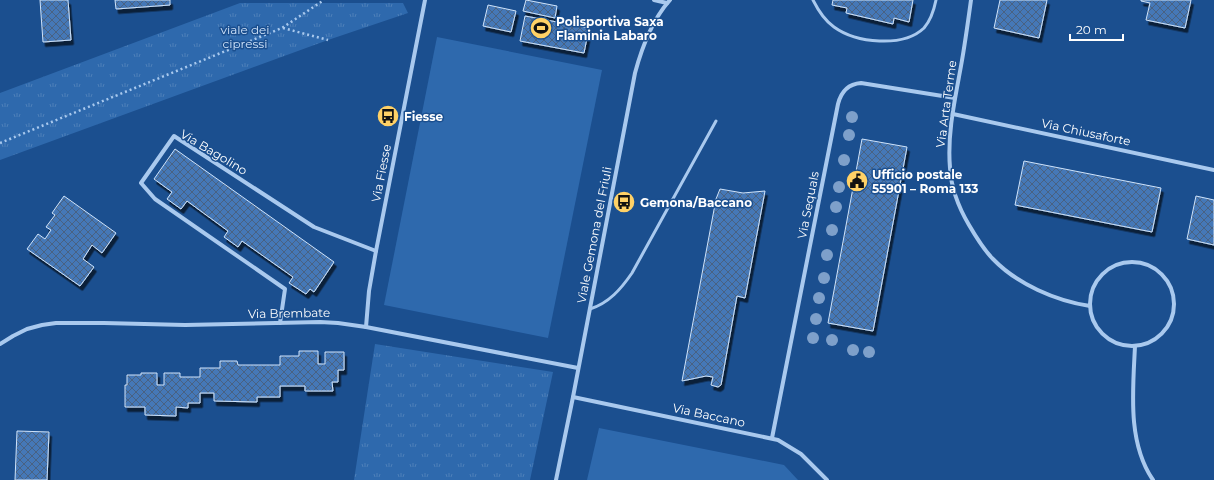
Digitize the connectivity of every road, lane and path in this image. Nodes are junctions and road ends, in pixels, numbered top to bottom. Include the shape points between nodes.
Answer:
1 (324, 0) edge
2 (425, 0) edge
3 (654, 0) edge
4 (813, 0) edge
5 (936, 0) edge
6 (971, 0) edge
7 (668, 2) edge
8 (282, 28) junction
9 (328, 40) dead end
10 (955, 98) junction
11 (953, 114) junction
12 (716, 121) dead end
13 (0, 143) edge
14 (1214, 170) edge
15 (376, 251) junction
16 (1090, 306) junction
17 (590, 309) junction
18 (280, 323) junction
19 (366, 328) junction
20 (0, 344) edge
21 (1135, 346) junction
22 (578, 368) junction
23 (573, 397) junction
24 (772, 438) junction
25 (556, 480) edge
26 (827, 480) edge
27 (1153, 480) edge

1 - 8 path
2 - 15 street, Via Fiesse
3 - 7 street
4 - 5 lane via 821,14 835,28 858,37 886,41 912,36 924,28 932,16
6 - 10 street, Via Arta Terme
7 - 17 street, Viale Gemona del Friuli via 651,30 635,73
8 - 9 path
8 - 13 path
10 - 11 street, Via Arta Terme
10 - 24 street, Via Sequals via 861,83 849,86 841,94
11 - 14 street, Via Chiusaforte
11 - 16 street, Via Arta Terme via 949,160 953,186 966,221 984,249 1008,272 1048,295
12 - 17 lane via 632,273 609,299
15 - 18 street, Via Bagolino via 314,228 174,136 141,183 155,199 285,289
15 - 19 street, Via Fiesse
16 - 21 street via 1092,319 1109,340 1121,345
16 - 21 street via 1092,291 1098,279 1114,266 1135,261 1148,264 1160,272 1169,283 1174,296 1174,311 1169,324 1160,335 1149,343
17 - 22 street, Viale Gemona del Friuli
18 - 19 street, Via Brembate via 338,323
18 - 20 street, Via Brembate via 42,324
19 - 22 street, Via Brembate
21 - 27 street via 1133,392 1136,431 1140,456
22 - 23 street, Viale Gemona del Friuli
23 - 24 street, Via Baccano
23 - 25 street, Viale Gemona del Friuli
24 - 26 street, Via Baccano via 801,454

